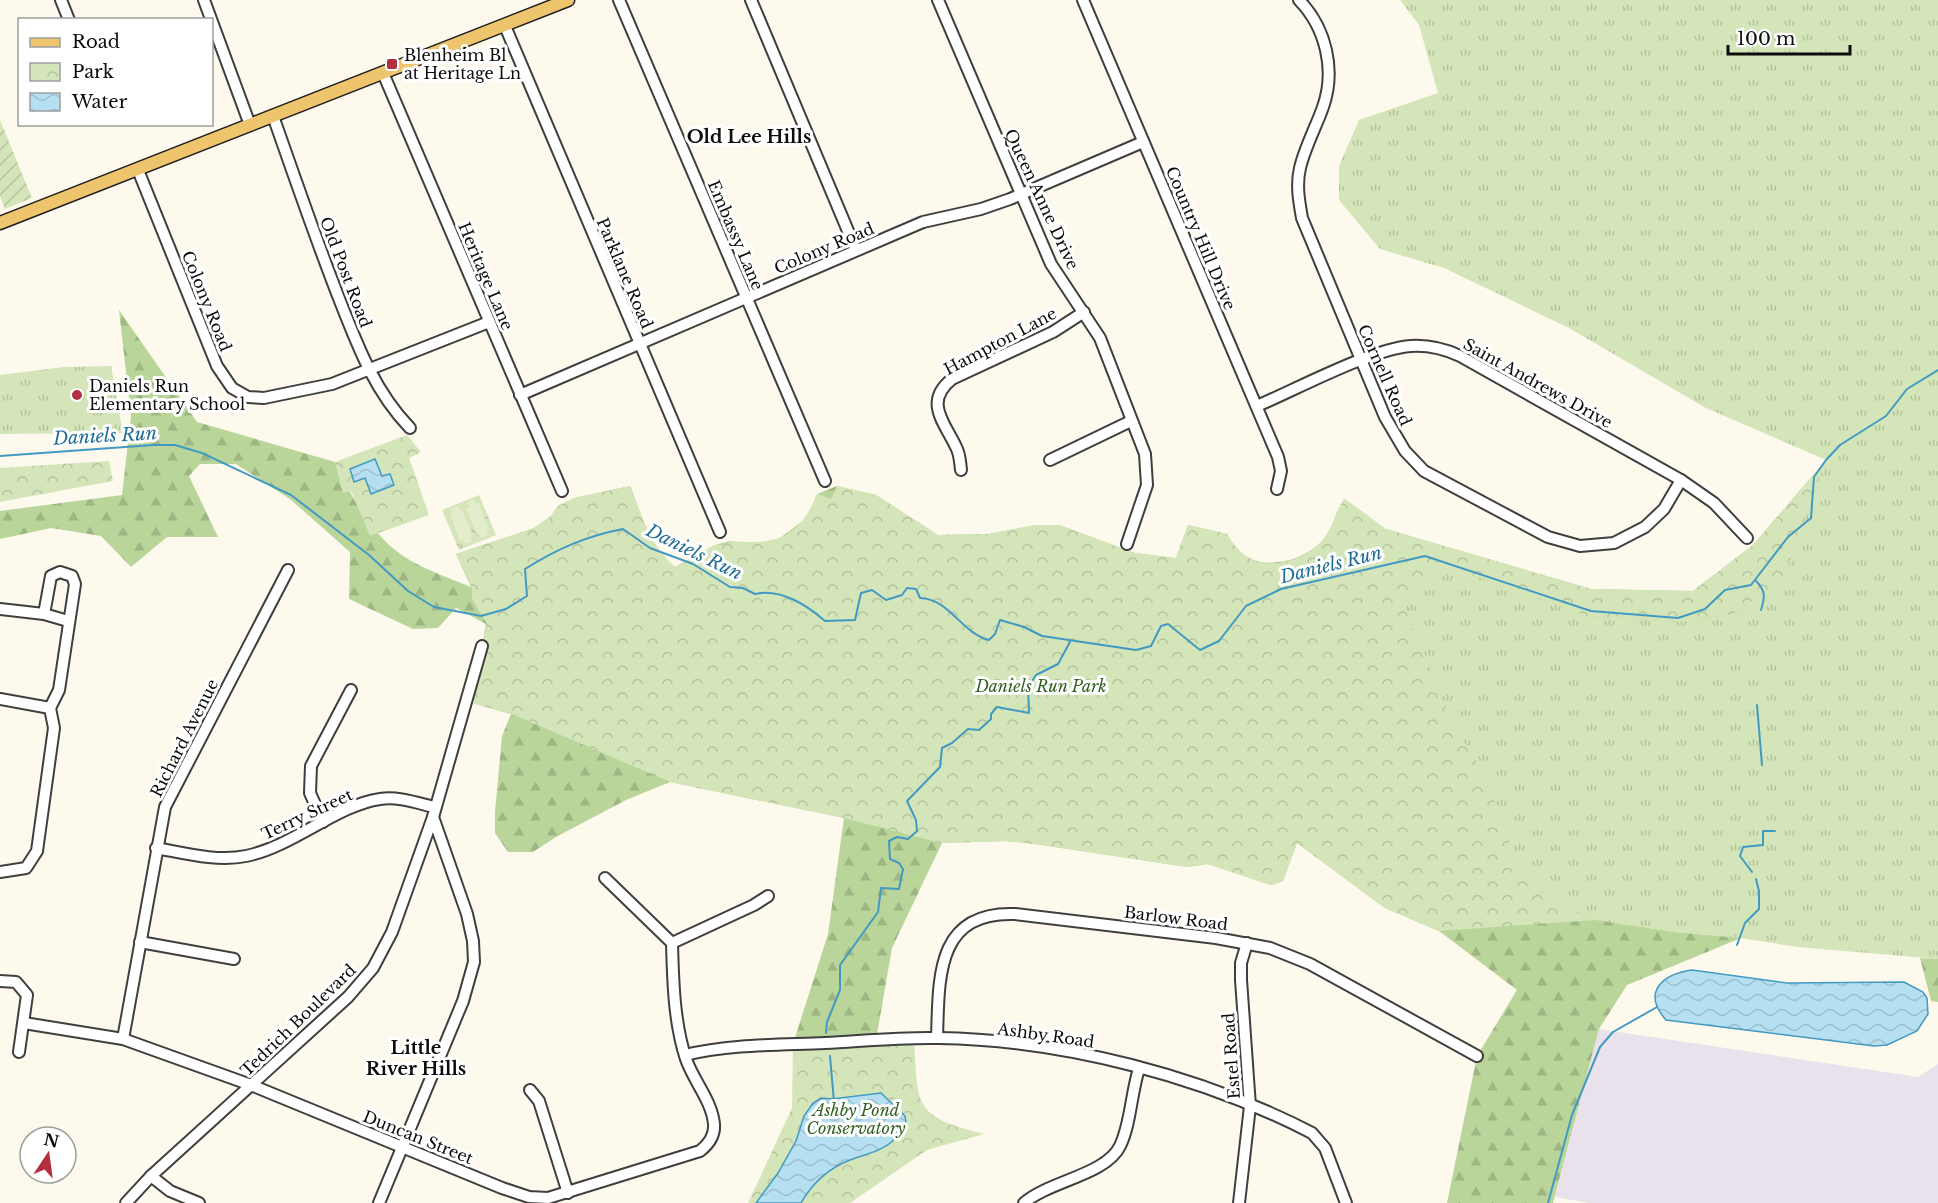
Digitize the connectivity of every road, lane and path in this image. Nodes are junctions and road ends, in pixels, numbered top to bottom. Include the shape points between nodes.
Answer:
1 (61, 0) edge
2 (204, 0) edge
3 (568, 0) edge
4 (619, 0) edge
5 (751, 0) edge
6 (938, 0) edge
7 (1083, 0) edge
8 (1299, 0) edge
9 (68, 18) edge
10 (211, 18) edge
11 (213, 23) edge
12 (505, 26) junction
13 (223, 48) junction
14 (213, 52) edge
15 (383, 73) junction
16 (273, 116) junction
17 (250, 125) junction
18 (1143, 142) junction
19 (138, 170) junction
20 (1021, 194) junction
21 (0, 223) edge
22 (856, 250) junction
23 (746, 297) junction
24 (1084, 312) junction
25 (489, 322) junction
26 (639, 343) junction
27 (1361, 361) junction
28 (368, 370) junction
29 (520, 395) junction
30 (1257, 406) junction
31 (1131, 421) junction
32 (410, 428) dead end
33 (1050, 460) dead end
34 (961, 470) dead end
35 (1681, 480) junction
36 (825, 481) dead end
37 (1277, 489) dead end
38 (562, 491) dead end
39 (720, 532) dead end
40 (1747, 538) dead end
41 (1127, 544) dead end
42 (288, 570) dead end
43 (0, 609) edge
44 (44, 614) junction
45 (68, 621) junction
46 (483, 646) dead end
47 (351, 690) dead end
48 (0, 699) edge
49 (50, 708) junction
50 (433, 812) junction
51 (323, 822) junction
52 (156, 848) junction
53 (0, 872) edge
54 (606, 878) dead end
55 (768, 896) dead end
56 (140, 942) junction
57 (672, 943) junction
58 (1247, 943) junction
59 (234, 959) dead end
60 (0, 981) edge
61 (24, 1023) junction
62 (937, 1038) junction
63 (123, 1039) junction
64 (19, 1052) dead end
65 (685, 1055) junction
66 (1477, 1056) dead end
67 (1139, 1069) junction
68 (251, 1085) junction
69 (530, 1090) dead end
70 (1250, 1106) junction
71 (403, 1147) junction
72 (151, 1176) junction
73 (568, 1193) junction
74 (126, 1203) edge
75 (199, 1203) edge
76 (379, 1203) edge
77 (1024, 1203) edge
78 (1239, 1203) edge
79 (1346, 1203) edge

1 - 9 street
2 - 10 street
3 - 12 main road
4 - 23 street, Embassy Lane
5 - 22 street
6 - 20 street, Queen Anne Drive
7 - 18 street, Country Hill Drive
8 - 27 street, Cornell Road via 1323,39 1328,80 1323,108 1300,167 1299,203 1307,233
11 - 13 street
12 - 15 main road
12 - 26 street, Parklane Road
13 - 14 street
13 - 17 street
15 - 16 main road
15 - 25 street, Heritage Lane
16 - 17 main road
16 - 28 street, Old Post Road via 317,243
17 - 19 main road
18 - 20 street, Colony Road
18 - 30 street, Country Hill Drive
19 - 21 main road
19 - 28 street, Colony Road via 217,366 232,388 264,398 319,388
20 - 22 street, Colony Road via 981,209 923,222
20 - 24 street, Queen Anne Drive via 1051,264
22 - 23 street, Colony Road
23 - 26 street, Colony Road
23 - 36 street, Embassy Lane
24 - 31 street, Queen Anne Drive via 1100,338
24 - 34 street, Hampton Lane via 1053,332 952,380 944,388 938,414 959,453
25 - 28 street, Colony Road
25 - 29 street, Heritage Lane
26 - 29 street, Colony Road
26 - 39 street, Parklane Road
27 - 30 street, Saint Andrews Drive
27 - 35 street, Saint Andrews Drive via 1412,346 1450,351
27 - 35 street, Cornell Road via 1395,436 1414,462 1436,479 1558,541 1592,546 1614,543 1635,534 1664,509
28 - 32 street, Old Post Road via 378,389
29 - 38 street, Heritage Lane
30 - 37 street, Country Hill Drive via 1278,457 1281,471
31 - 33 street
31 - 41 street, Queen Anne Drive via 1145,454 1147,476 1145,494
35 - 40 street, Saint Andrews Drive via 1714,503
42 - 52 street, Richard Avenue via 170,793 160,820
43 - 44 street
44 - 45 street
44 - 45 street via 51,576 60,572 72,576 75,584
45 - 49 street via 59,690
46 - 50 street, Tedrich Boulevard
47 - 51 street via 311,766 310,793
48 - 49 street
49 - 53 street via 54,728 37,851 26,868
50 - 51 street, Terry Street via 402,800 381,799
50 - 68 street, Tedrich Boulevard via 392,932 373,968 348,997
50 - 71 street via 467,914 474,962 464,1001
51 - 52 street, Terry Street via 245,857 217,858
52 - 56 street, Richard Avenue
54 - 57 street
55 - 57 street
56 - 59 street
56 - 63 street, Richard Avenue
57 - 65 street, Duncan Street via 677,1020
58 - 62 street, Barlow Road via 1015,914 989,916 962,930 945,953
58 - 66 street, Barlow Road via 1310,964
58 - 70 street, Estel Road via 1241,980
60 - 61 street via 16,982 25,990
61 - 63 street, Duncan Street
61 - 64 street
62 - 65 street, Ashby Road via 793,1044
62 - 67 street, Ashby Road via 1051,1048
63 - 68 street, Duncan Street
65 - 73 street, Duncan Street via 713,1118 714,1133 706,1146
67 - 70 street, Ashby Road
67 - 77 street via 1115,1154
68 - 71 street, Duncan Street
68 - 72 street, Tedrich Boulevard
69 - 73 street via 538,1101
70 - 78 street, Estel Road
70 - 79 street, Ashby Road via 1315,1136 1325,1148
71 - 73 street, Duncan Street via 521,1195 548,1198
71 - 76 street
72 - 74 street, Tedrich Boulevard
72 - 75 street via 170,1191

